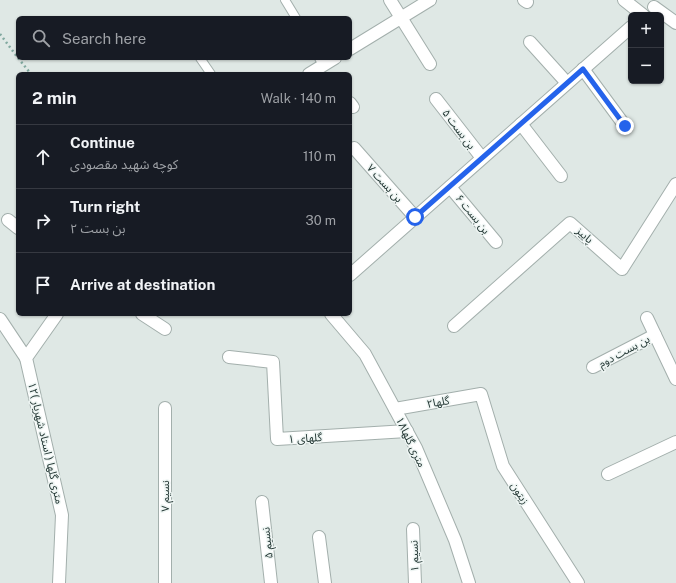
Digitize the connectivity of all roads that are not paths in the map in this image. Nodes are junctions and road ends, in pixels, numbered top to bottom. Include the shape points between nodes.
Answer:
1 (285, 0) edge
2 (390, 0) edge
3 (430, 0) edge
4 (624, 0) edge
5 (658, 3) edge
6 (640, 12) edge
7 (648, 12) edge
8 (295, 16) edge
9 (401, 18) junction
10 (676, 23) edge
11 (628, 30) edge
12 (530, 42) dead end
13 (352, 48) edge
14 (201, 60) edge
15 (332, 60) edge
16 (430, 64) dead end
17 (324, 66) edge
18 (583, 69) junction
19 (210, 72) edge
20 (313, 72) edge
21 (567, 83) junction
22 (436, 99) dead end
23 (521, 124) junction
24 (625, 126) dead end
25 (354, 148) dead end
26 (482, 158) junction
27 (561, 176) dead end
28 (676, 184) edge
29 (450, 186) junction
30 (415, 217) junction
31 (8, 220) dead end
32 (16, 226) edge
33 (496, 242) dead end
34 (352, 273) edge
35 (56, 316) edge
36 (145, 316) edge
37 (334, 316) edge
38 (647, 318) dead end
39 (0, 319) edge
40 (454, 326) dead end
41 (165, 329) dead end
42 (655, 335) junction
43 (229, 357) dead end
44 (26, 358) junction
45 (593, 368) dead end
46 (676, 379) edge
47 (481, 394) joint
48 (166, 408) dead end
49 (395, 409) junction
50 (407, 431) junction
51 (676, 442) edge
52 (608, 474) dead end
53 (262, 502) dead end
54 (413, 529) dead end
55 (319, 537) dead end
56 (59, 583) edge
57 (165, 583) edge
58 (271, 583) edge
59 (324, 583) edge
60 (415, 583) edge
61 (469, 583) edge
62 (578, 583) edge

1 - 8 lane
2 - 9 street
3 - 9 street
4 - 6 street
5 - 7 street
5 - 10 street
9 - 13 street
9 - 16 street
11 - 18 street
12 - 21 street
14 - 19 lane
15 - 17 street
17 - 20 street
18 - 21 street
18 - 24 street
21 - 23 street
22 - 26 street, بن بست ۵
23 - 26 street
23 - 27 street
25 - 30 street, بن بست ۷
26 - 29 street
28 - 40 street, پاییز via 622,269 570,223
29 - 30 street
29 - 33 street, بن بست ۶
30 - 34 street
31 - 32 street
35 - 44 street
36 - 41 street
37 - 49 street, ۱۸متری گلها via 366,354
38 - 42 street
39 - 44 street
42 - 45 street, بن بست دوم
42 - 46 street
43 - 50 street, گلهای ۱ via 273,362 277,439
44 - 56 street, ۱۲متری گلها ( استاد شهریار ) via 62,515
47 - 49 street, گلها۲
47 - 62 street, زیتون via 503,466
48 - 57 street, نسیم ۷
49 - 50 street, ۱۸متری گلها
50 - 61 street, ۱۸متری گلها via 456,540
51 - 52 street
53 - 58 street, نسیم ۵
54 - 60 street, نسیم ۱
55 - 59 street

